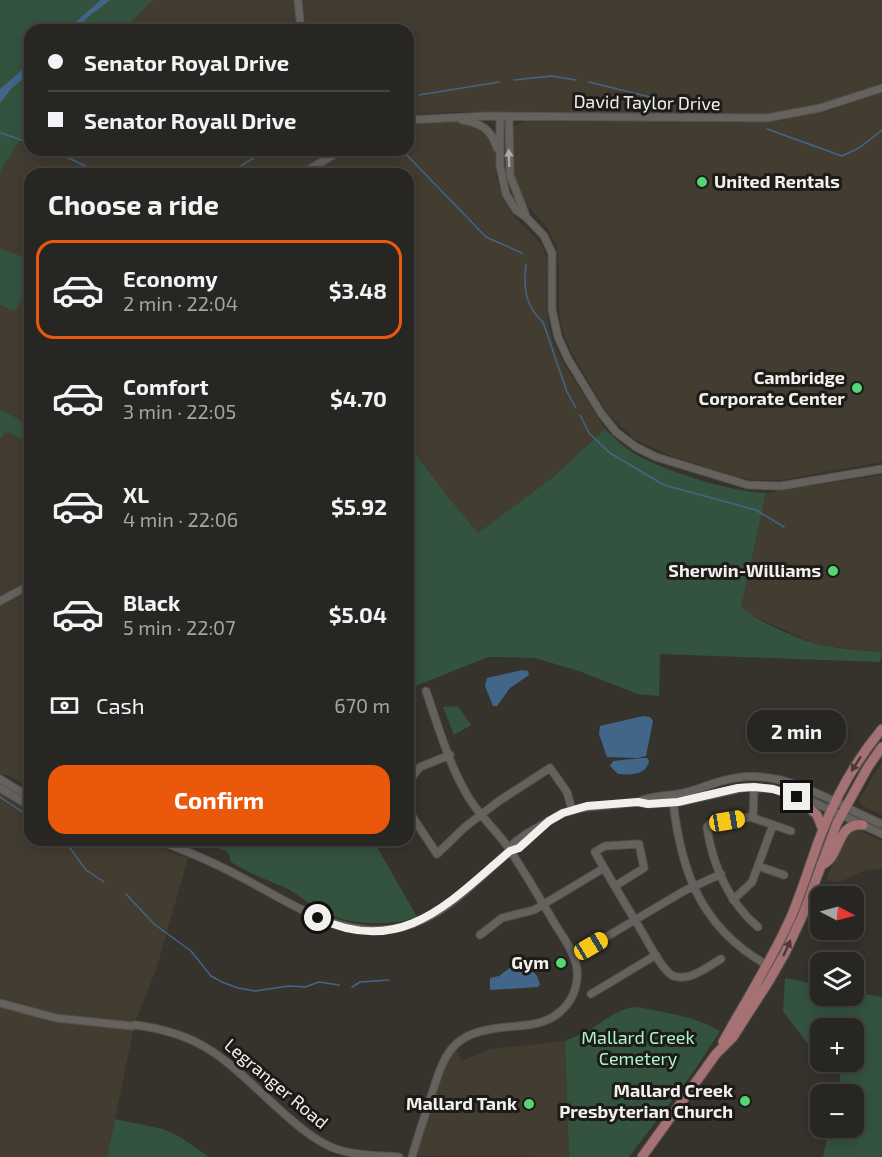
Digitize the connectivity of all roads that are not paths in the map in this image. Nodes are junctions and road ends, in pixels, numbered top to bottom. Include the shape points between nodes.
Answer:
1 (298, 0) edge
2 (300, 24) edge
3 (882, 88) edge
4 (500, 117) junction
5 (509, 117) junction
6 (448, 118) junction
7 (414, 120) edge
8 (332, 156) edge
9 (500, 166) junction
10 (311, 168) edge
11 (526, 217) junction
12 (882, 469) edge
13 (24, 588) edge
14 (0, 601) edge
15 (426, 691) dead end
16 (882, 729) edge
17 (882, 747) edge
18 (450, 755) junction
19 (414, 774) edge
20 (0, 779) edge
21 (754, 787) junction
22 (0, 789) edge
23 (24, 794) edge
24 (797, 797) junction
25 (673, 799) junction
26 (24, 803) edge
27 (833, 807) junction
28 (572, 810) junction
29 (843, 812) junction
30 (481, 815) junction
31 (753, 818) junction
32 (414, 819) edge
33 (882, 824) edge
34 (773, 825) junction
35 (863, 825) junction
36 (791, 831) dead end
37 (823, 831) junction
38 (882, 834) edge
39 (172, 846) edge
40 (510, 851) junction
41 (821, 865) junction
42 (758, 866) junction
43 (604, 868) junction
44 (721, 874) junction
45 (784, 875) dead end
46 (615, 886) junction
47 (693, 887) junction
48 (733, 900) junction
49 (544, 904) junction
50 (635, 920) junction
51 (758, 927) dead end
52 (480, 935) dead end
53 (656, 955) junction
54 (574, 956) junction
55 (721, 958) dead end
56 (767, 965) junction
57 (591, 994) dead end
58 (0, 1003) edge
59 (716, 1054) junction
60 (399, 1157) edge
61 (412, 1157) edge
62 (642, 1157) edge

1 - 2 street
3 - 5 street, David Taylor Drive via 820,108 767,118
4 - 5 street, David Taylor Drive
4 - 6 street, David Taylor Drive
4 - 9 street
11 -> 5 street via 510,175
6 - 7 street, David Taylor Drive
6 - 9 street via 487,129 495,142
8 - 10 street
9 - 11 street via 508,199
11 - 12 street via 544,236 552,254 552,310 561,344 601,414 636,447 674,464 753,486 781,486
13 - 14 street
15 - 18 street
16 -> 27 main road via 857,761
17 - 29 main road
18 - 19 street via 420,767
18 - 30 street via 464,791
20 - 23 street
21 - 24 street
21 - 25 street via 699,799
21 - 31 street
22 - 26 street
24 - 27 street
24 - 37 main road via 817,815
25 - 27 street via 732,778 752,776 789,781
25 - 28 street
25 - 47 street via 682,854
27 - 29 street
27 - 37 main road
28 - 30 street via 567,792 550,768
28 - 40 street via 541,826 519,848
29 - 33 street
29 - 35 street
29 - 41 main road
30 - 32 street via 437,854
30 - 40 street
31 - 34 street
31 - 44 street via 708,826 712,855
34 - 36 street
34 - 42 street
35 - 38 street
35 - 41 main road via 850,827 828,861
37 - 56 main road via 791,916
39 - 40 street via 220,866 323,920 367,930 401,927 430,916
40 - 49 street
59 -> 41 main road via 733,1037 785,954
42 - 45 street
42 - 48 street via 751,885
43 - 46 street
43 - 46 street via 595,852 600,848 640,845 644,867
43 - 49 street
44 - 47 street
44 - 48 street
46 - 50 street
47 - 50 street
47 - 56 street via 721,930 741,949
48 - 51 street
49 - 52 street via 502,918
49 - 54 street
50 - 53 street
50 - 54 street
53 - 55 street via 668,973 681,978
53 - 57 street
54 - 61 street via 576,985 557,1014 538,1023 479,1031 449,1051
56 - 59 main road
58 - 60 street, Legranger Road via 64,1020 177,1034 207,1046 322,1143 353,1153
59 - 62 main road

